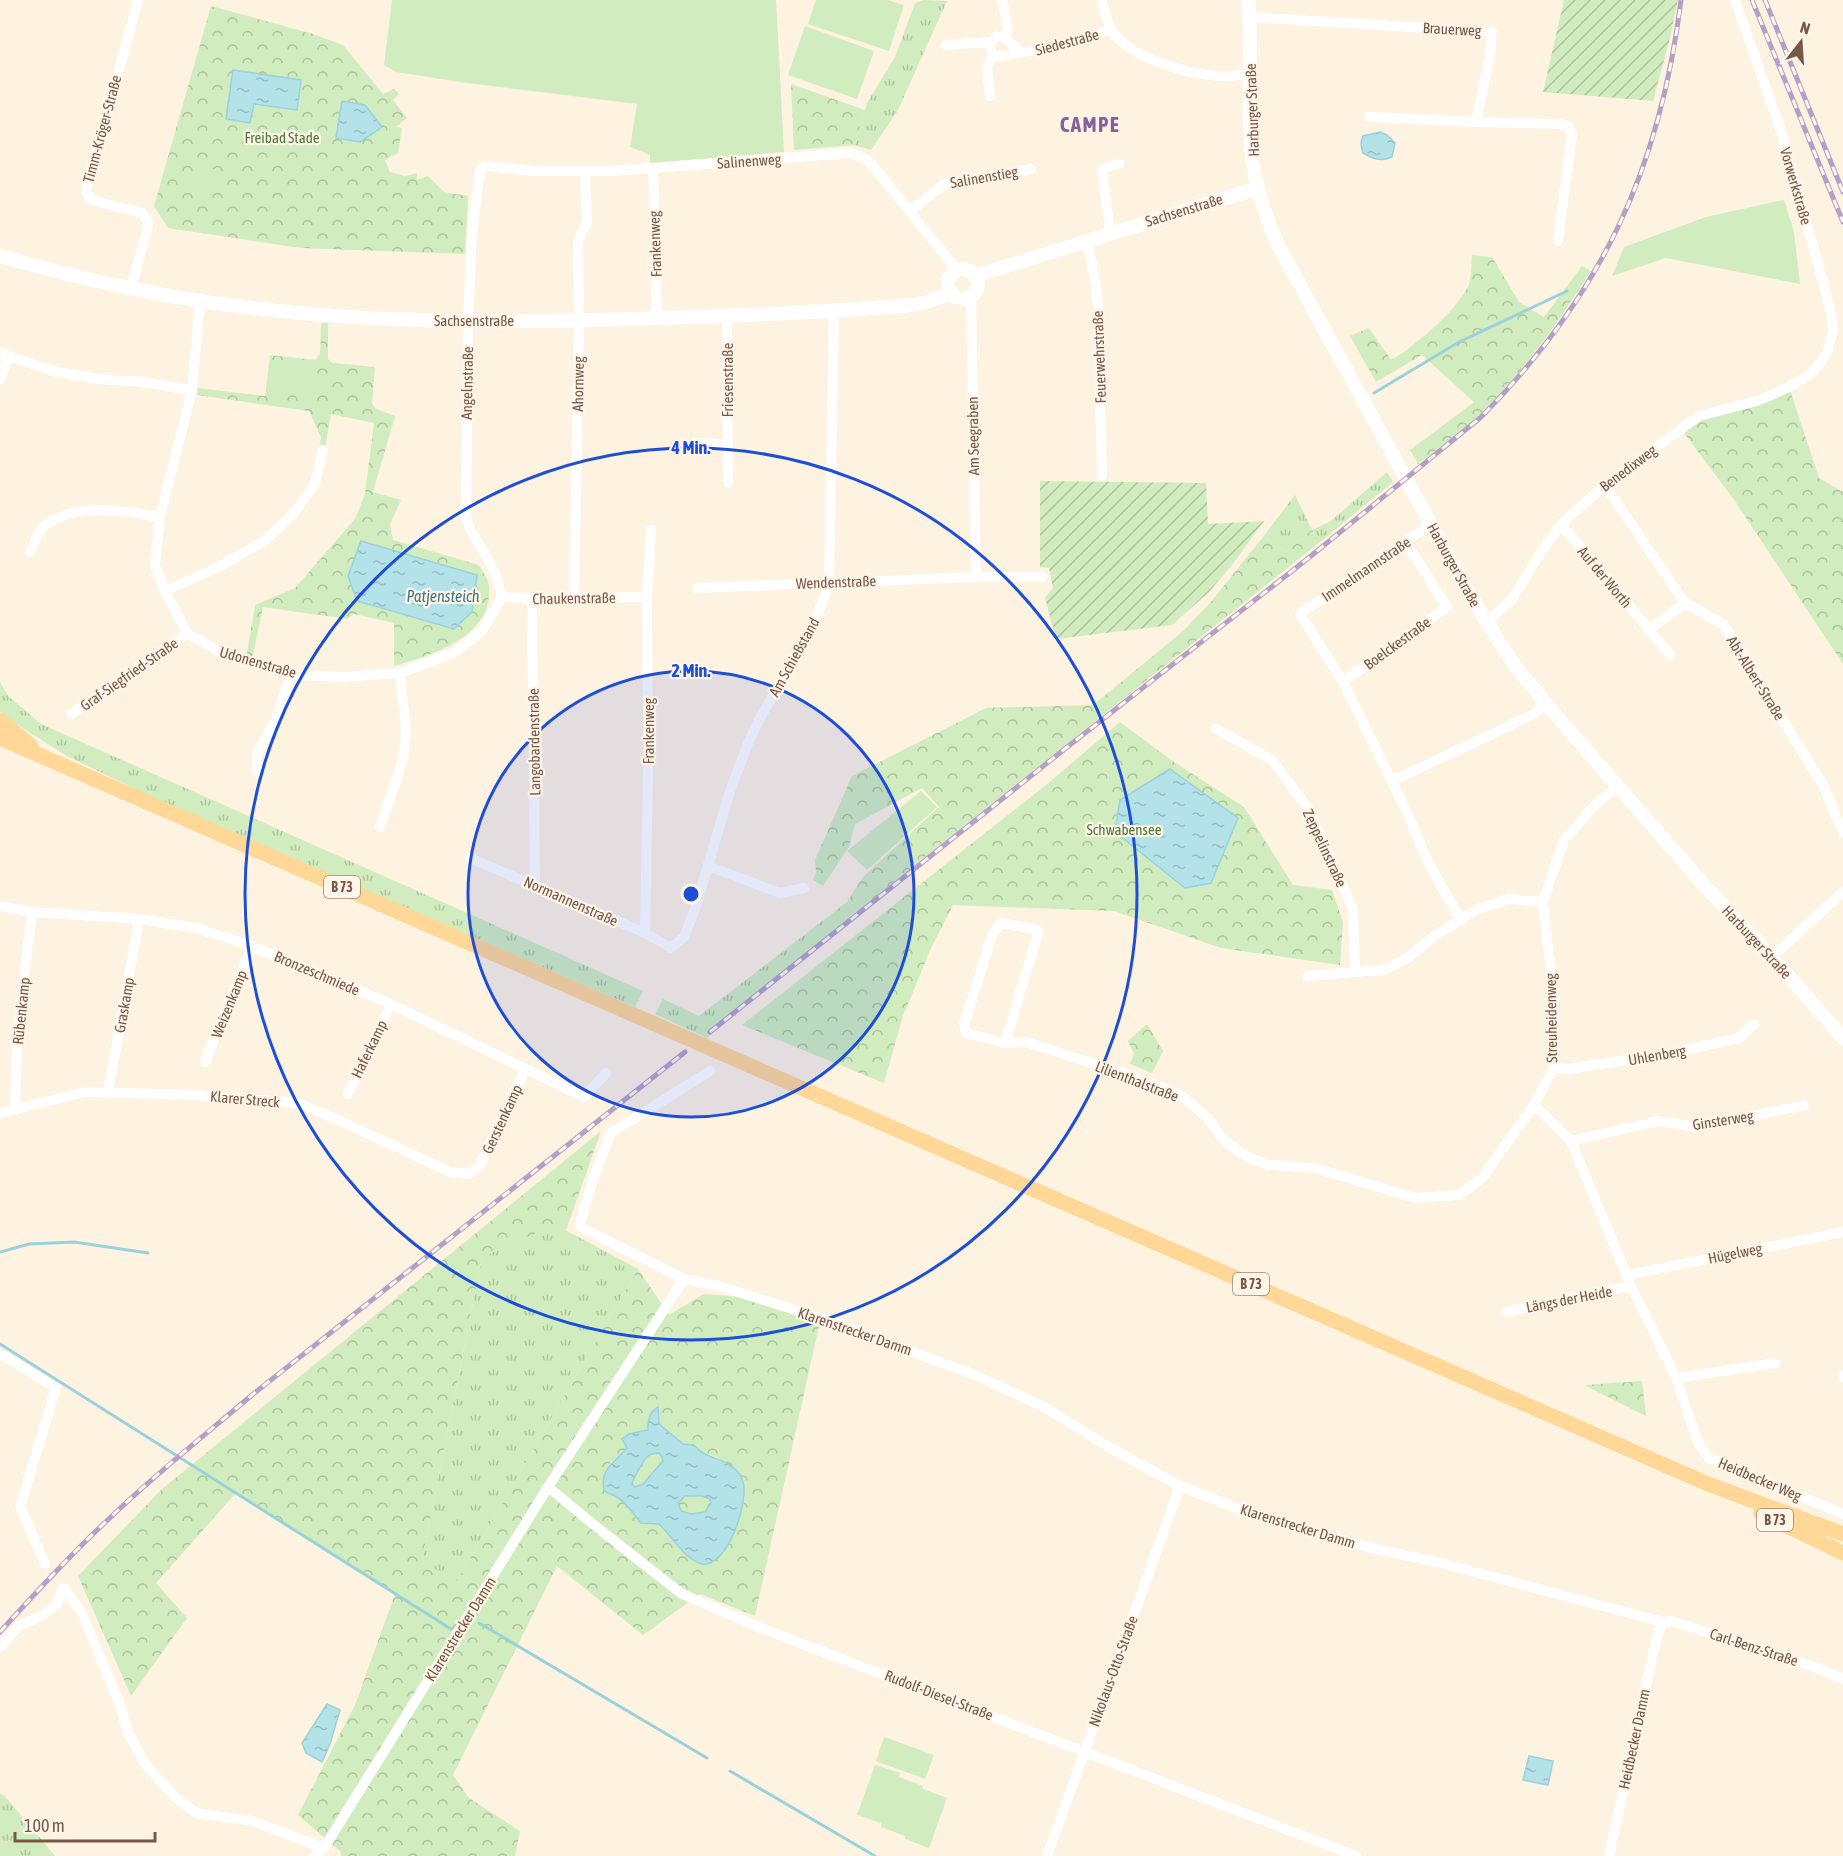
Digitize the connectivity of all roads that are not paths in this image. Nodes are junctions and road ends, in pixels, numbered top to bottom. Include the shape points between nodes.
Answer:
1 (138, 0) edge
2 (1002, 0) edge
3 (1101, 0) edge
4 (1248, 0) edge
5 (1735, 0) edge
6 (1250, 18) junction
7 (1111, 30) junction
8 (1004, 37) junction
9 (990, 42) junction
10 (945, 45) dead end
11 (1022, 53) junction
12 (992, 57) junction
13 (1251, 74) junction
14 (990, 96) dead end
15 (1369, 117) dead end
16 (1476, 122) junction
17 (1120, 163) dead end
18 (486, 166) joint
19 (652, 168) junction
20 (1031, 169) dead end
21 (585, 172) junction
22 (1258, 188) junction
23 (910, 211) junction
24 (1110, 233) junction
25 (1087, 240) junction
26 (1558, 241) dead end
27 (0, 256) edge
28 (957, 270) junction
29 (975, 276) junction
30 (131, 287) junction
31 (950, 292) junction
32 (971, 296) junction
33 (200, 301) junction
34 (834, 311) junction
35 (727, 316) junction
36 (657, 319) junction
37 (468, 321) junction
38 (579, 321) junction
39 (4, 355) edge
40 (1813, 372) joint
41 (0, 380) edge
42 (192, 390) junction
43 (693, 443) dead end
44 (727, 444) junction
45 (323, 450) dead end
46 (1102, 475) dead end
47 (728, 483) dead end
48 (1605, 485) junction
49 (160, 517) junction
50 (1431, 524) junction
51 (1561, 525) junction
52 (651, 530) dead end
53 (1405, 542) junction
54 (30, 552) dead end
55 (976, 577) junction
56 (1042, 577) dead end
57 (829, 582) junction
58 (697, 588) dead end
59 (165, 591) junction
60 (502, 597) junction
61 (647, 597) junction
62 (532, 599) junction
63 (574, 599) junction
64 (1685, 603) junction
65 (1486, 623) junction
66 (1648, 630) junction
67 (187, 633) junction
68 (1670, 656) dead end
69 (400, 673) junction
70 (291, 675) junction
71 (1343, 682) junction
72 (1546, 703) junction
73 (71, 714) dead end
74 (0, 720) edge
75 (1216, 729) dead end
76 (0, 738) edge
77 (48, 759) junction
78 (257, 771) dead end
79 (1392, 781) junction
80 (1618, 786) junction
81 (380, 827) dead end
82 (1843, 832) edge
83 (470, 858) dead end
84 (708, 866) junction
85 (535, 885) junction
86 (804, 888) dead end
87 (1843, 892) edge
88 (1543, 902) junction
89 (0, 906) edge
90 (32, 912) junction
91 (139, 919) junction
92 (1461, 921) junction
93 (645, 933) junction
94 (252, 946) junction
95 (672, 948) joint
96 (1772, 957) junction
97 (1355, 972) junction
98 (1307, 976) dead end
99 (391, 1004) junction
100 (1754, 1024) dead end
101 (1843, 1038) edge
102 (1005, 1043) junction
103 (205, 1062) dead end
104 (1554, 1067) junction
105 (525, 1069) junction
106 (710, 1071) dead end
107 (606, 1073) dead end
108 (108, 1092) junction
109 (348, 1094) dead end
110 (1805, 1105) dead end
111 (1534, 1106) junction
112 (15, 1110) junction
113 (0, 1113) edge
114 (1571, 1141) junction
115 (477, 1170) joint
116 (1843, 1232) edge
117 (1627, 1275) junction
118 (684, 1279) junction
119 (1631, 1286) junction
120 (1506, 1312) dead end
121 (0, 1354) edge
122 (1776, 1363) dead end
123 (1676, 1378) junction
124 (1708, 1484) junction
125 (1180, 1486) junction
126 (548, 1487) junction
127 (1843, 1514) edge
128 (1843, 1534) edge
129 (1843, 1553) edge
130 (45, 1564) dead end
131 (1663, 1623) junction
132 (0, 1647) edge
133 (1843, 1679) edge
134 (1084, 1751) junction
135 (324, 1848) junction
136 (314, 1856) edge
137 (1047, 1856) edge
138 (1356, 1856) edge
139 (1609, 1856) edge

1 - 30 street, Timm-Kröger-Straße via 86,191 91,201 142,213 149,223
2 - 8 street via 1008,30
3 - 7 street
4 - 6 street, Harburger Straße
5 - 40 street, Vorwerkstraße via 1780,128 1831,314 1833,330 1827,353
6 - 13 street, Harburger Straße
6 - 16 street, Brauerweg via 1492,32
7 - 11 street, Siedestraße
7 - 13 street via 1141,54 1181,70 1219,76
8 - 9 street via 997,36
8 - 11 street, Siedestraße
9 - 10 street
9 - 12 street
11 - 12 street, Siedestraße
12 - 14 street via 987,67
13 - 22 street, Harburger Straße via 1251,147
15 - 16 street
16 - 26 street via 1569,127 1572,134
17 - 24 street via 1102,169
18 - 21 street, Salinenweg
18 - 37 street, Angelnstraße via 480,170 478,179
19 - 21 street, Salinenweg
19 - 23 street, Salinenweg via 852,153 869,160
19 - 36 street, Frankenweg
20 - 23 street, Salinenstieg via 944,184
21 - 38 street, Ahornweg via 587,222 578,241
22 - 24 street, Sachsenstraße
22 - 50 street, Harburger Straße via 1278,245
23 - 28 street, Salinenweg
24 - 25 street, Sachsenstraße
25 - 29 street, Sachsenstraße
25 - 46 street, Feuerwehrstraße via 1098,309
27 - 30 street, Sachsenstraße
28 - 29 street via 967,270
28 - 31 street via 949,280
29 - 32 street via 977,289
30 - 33 street, Sachsenstraße
31 - 32 street via 958,298
31 - 34 street, Sachsenstraße via 919,304
32 - 55 street, Am Seegraben
33 - 37 street, Sachsenstraße via 334,315
33 - 42 street
34 - 35 street, Sachsenstraße
34 - 57 street, Am Schießstand
35 - 36 street, Sachsenstraße
35 - 44 street, Friesenstraße
36 - 38 street, Sachsenstraße
37 - 38 street, Sachsenstraße
37 - 60 street, Angelnstraße via 466,517 494,570
38 - 63 street, Ahornweg
39 - 41 street
39 - 42 street via 98,380
40 - 48 street, Benedixweg via 1757,401 1699,416
42 - 49 street
43 - 44 street
44 - 47 street, Friesenstraße
45 - 59 street via 315,483 293,514 263,542
48 - 51 street, Benedixweg
48 - 64 street, Abt-Albert-Straße
49 - 54 street via 114,510 63,514 41,531
49 - 59 street via 155,565
50 - 53 street, Immelmannstraße
50 - 65 street, Harburger Straße
51 - 65 street, Benedixweg via 1513,598
51 - 66 street, Auf der Worth
52 - 61 street, Frankenweg
53 - 71 street, Boelckestraße via 1447,607
53 - 71 street, Immelmannstraße via 1300,614
55 - 56 street, Wendenstraße
55 - 57 street, Wendenstraße
57 - 58 street, Wendenstraße
57 - 84 street, Am Schießstand via 811,630 749,741
59 - 67 street
60 - 62 street, Chaukenstraße
60 - 69 street, Udonenstraße via 482,632 454,653
61 - 63 street, Chaukenstraße
61 - 93 street, Frankenweg
62 - 63 street, Chaukenstraße
62 - 85 street, Langobardenstraße
64 - 66 street
64 - 82 street, Abt-Albert-Straße via 1723,624 1823,785
65 - 72 street, Harburger Straße
66 - 68 street, Auf der Worth
67 - 70 street, Udonenstraße via 223,654
67 - 73 street, Graf-Siegfried-Straße
69 - 70 street, Udonenstraße
69 - 81 street via 406,732 403,760
70 - 78 street via 276,719 257,753
71 - 79 street
72 - 79 street via 1534,714
72 - 80 street, Harburger Straße
74 - 77 main road
75 - 97 street, Zeppelinstraße via 1272,760 1308,808 1353,909
76 - 77 main road, B 73
77 - 124 main road, B 73
79 - 92 street via 1428,862
80 - 88 street, Streuheidenweg via 1564,840
80 - 96 street, Harburger Straße
83 - 85 street, Normannenstraße
84 - 86 street via 780,893
84 - 95 street, Am Schießstand via 684,937
85 - 93 street, Normannenstraße
87 - 96 street
88 - 92 street via 1508,899 1478,909
88 - 104 street, Streuheidenweg via 1554,998
89 - 90 street, Bronzeschmiede
90 - 91 street, Bronzeschmiede
90 - 112 street, Rübenkamp via 17,1037
91 - 94 street, Bronzeschmiede via 196,928
91 - 108 street, Graskamp
92 - 97 street via 1384,970
93 - 95 street, Normannenstraße
94 - 99 street, Bronzeschmiede
94 - 103 street, Weizenkamp
96 - 101 street, Harburger Straße
97 - 98 street
99 - 105 street, Bronzeschmiede
99 - 109 street, Haferkamp
100 - 104 street, Uhlenberg via 1739,1038 1667,1054 1567,1069
102 - 102 street, Lilienthalstraße via 966,1033 964,1024 992,935 1001,923 1039,930
102 - 111 street, Lilienthalstraße via 1026,1042 1179,1094 1208,1118 1222,1138 1252,1159 1269,1165 1315,1168 1415,1198 1459,1195 1482,1178
104 - 111 street, Streuheidenweg
105 - 107 street, Bronzeschmiede via 584,1097
105 - 115 street, Gerstenkamp
106 - 118 street via 612,1133 580,1225
108 - 112 street, Klarer Streck via 85,1092
108 - 115 street, Klarer Streck via 298,1103 450,1172 469,1174
110 - 114 street, Ginsterweg via 1696,1127 1658,1121
111 - 114 street
112 - 113 street, Klarer Streck
114 - 117 street
116 - 117 street, Hügelweg
117 - 119 street
118 - 125 street, Klarenstrecker Damm via 824,1318 975,1375 1046,1408
118 - 126 street, Klarenstrecker Damm
119 - 120 street, Längs der Heide
119 - 123 street
121 - 130 street via 56,1388 20,1507
122 - 123 street
123 - 127 street, Heidbecker Weg via 1692,1428 1708,1458
124 - 128 main road, B 73
124 - 129 main road, B 73
125 - 131 street, Klarenstrecker Damm via 1316,1533
125 - 134 street, Nikolaus-Otto-Straße
126 - 134 street, Rudolf-Diesel-Straße via 682,1593 756,1626
126 - 135 street, Klarenstrecker Damm
131 - 133 street, Carl-Benz-Straße via 1684,1625
131 - 139 street, Heidbecker Damm via 1656,1636
132 - 135 street via 20,1625 57,1604 63,1587 82,1613 128,1732 145,1764 174,1796 196,1813 252,1821
134 - 137 street, Nikolaus-Otto-Straße
134 - 138 street, Rudolf-Diesel-Straße
135 - 136 street, Klarenstrecker Damm

